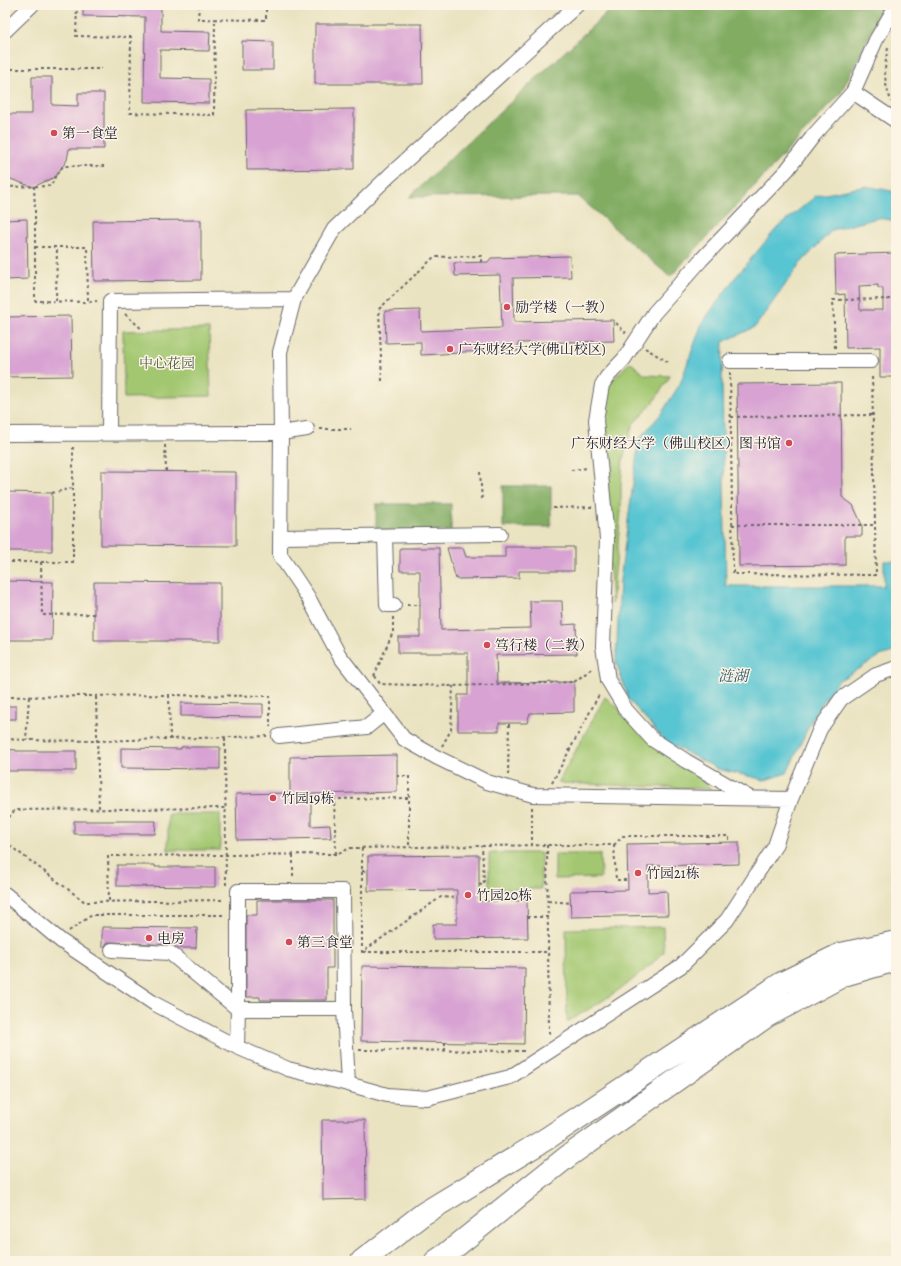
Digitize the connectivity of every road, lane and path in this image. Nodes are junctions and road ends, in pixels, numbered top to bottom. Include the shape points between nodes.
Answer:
1 (32, 5) edge
2 (76, 5) edge
3 (199, 5) edge
4 (266, 5) edge
5 (577, 5) edge
6 (896, 6) edge
7 (215, 19) junction
8 (5, 31) edge
9 (888, 47) dead end
10 (5, 69) edge
11 (102, 69) dead end
12 (853, 92) junction
13 (892, 103) dead end
14 (896, 121) edge
15 (104, 166) dead end
16 (34, 186) junction
17 (5, 187) edge
18 (35, 247) junction
19 (57, 247) junction
20 (481, 262) dead end
21 (294, 299) junction
22 (896, 299) edge
23 (56, 301) junction
24 (110, 301) junction
25 (88, 302) junction
26 (143, 330) dead end
27 (635, 342) junction
28 (730, 361) joint
29 (836, 361) junction
30 (871, 361) joint
31 (668, 362) dead end
32 (382, 381) dead end
33 (872, 415) junction
34 (731, 417) junction
35 (351, 429) dead end
36 (307, 430) joint
37 (109, 433) junction
38 (5, 434) edge
39 (73, 434) junction
40 (164, 434) junction
41 (281, 434) junction
42 (600, 467) junction
43 (571, 470) dead end
44 (166, 471) dead end
45 (480, 472) dead end
46 (73, 488) junction
47 (52, 493) dead end
48 (482, 500) dead end
49 (604, 507) junction
50 (553, 508) dead end
51 (732, 525) junction
52 (875, 525) junction
53 (500, 534) dead end
54 (386, 536) junction
55 (280, 537) junction
56 (5, 562) edge
57 (41, 562) junction
58 (394, 605) joint
59 (94, 614) dead end
60 (605, 659) junction
61 (896, 668) edge
62 (375, 676) junction
63 (608, 680) junction
64 (361, 683) junction
65 (453, 686) junction
66 (169, 695) junction
67 (5, 697) edge
68 (29, 697) junction
69 (96, 697) junction
70 (383, 714) junction
71 (509, 723) dead end
72 (275, 736) junction
73 (224, 738) junction
74 (5, 739) edge
75 (170, 739) junction
76 (26, 740) junction
77 (97, 740) junction
78 (436, 757) junction
79 (508, 771) dead end
80 (397, 776) dead end
81 (554, 776) dead end
82 (533, 795) junction
83 (409, 798) junction
84 (751, 798) junction
85 (334, 799) junction
86 (791, 799) junction
87 (311, 801) dead end
88 (224, 808) junction
89 (99, 809) junction
90 (5, 822) edge
91 (5, 842) edge
92 (729, 842) dead end
93 (532, 845) junction
94 (547, 845) junction
95 (614, 845) junction
96 (482, 846) junction
97 (362, 848) junction
98 (409, 848) junction
99 (226, 854) junction
100 (293, 854) junction
101 (336, 854) junction
102 (362, 871) junction
103 (368, 871) dead end
104 (628, 880) dead end
105 (479, 885) dead end
106 (294, 891) junction
107 (226, 892) dead end
108 (5, 894) edge
109 (457, 898) dead end
110 (226, 900) dead end
111 (109, 901) junction
112 (548, 901) junction
113 (570, 902) dead end
114 (238, 915) junction
115 (528, 917) dead end
116 (548, 917) junction
117 (59, 939) junction
118 (896, 942) edge
119 (112, 950) dead end
120 (362, 952) junction
121 (548, 952) junction
122 (896, 960) edge
123 (238, 1009) junction
124 (344, 1009) junction
125 (445, 1042) dead end
126 (237, 1047) junction
127 (346, 1050) junction
128 (445, 1050) junction
129 (550, 1051) junction
130 (348, 1084) junction
131 (441, 1258) edge
132 (362, 1261) edge

1 - 8 street
2 - 7 path via 76,36 131,37 130,114 214,115
3 - 7 path via 198,19
4 - 7 path via 266,20
5 - 21 street via 334,229
6 - 12 street via 876,40
9 - 13 path via 884,64
10 - 11 path
12 - 14 street
12 - 27 street via 787,170 659,307
15 - 16 path via 63,166 51,186
16 - 17 path
16 - 18 path
18 - 19 path
18 - 23 path via 35,301
19 - 23 path
19 - 25 path via 87,247
20 - 32 path via 481,256 434,257 379,309
21 - 24 street
21 - 41 street via 280,352
22 - 29 path via 833,300
23 - 25 path
24 - 25 path
24 - 26 path
24 - 37 street
27 - 31 path
27 - 42 street via 602,385 596,420
28 - 29 street
28 - 34 path
29 - 30 street
30 - 33 path
33 - 34 path
33 - 52 path
34 - 51 path
35 - 36 path
36 - 41 street
37 - 39 street
37 - 40 street
38 - 39 street
39 - 46 path
40 - 41 street
40 - 44 path
41 - 55 street
42 - 43 path
42 - 49 street
45 - 48 path
46 - 47 path
46 - 57 path via 74,562
49 - 50 path
49 - 60 street via 607,538 603,646
51 - 52 path
51 - 52 path via 733,574 876,575
53 - 54 street
54 - 55 street
54 - 58 street via 387,605
55 - 64 street via 280,555 308,597 339,655
56 - 57 path
57 - 59 path via 42,615
58 - 62 path via 393,632
60 - 63 street
60 - 65 path via 574,682
61 - 86 street via 876,675 842,699 820,729
62 - 64 path
62 - 65 path via 380,684
63 - 81 path
63 - 84 street via 626,710 652,739
64 - 70 street
65 - 78 path via 452,730
66 - 69 path
66 - 72 path via 270,696
66 - 75 path
67 - 68 path
68 - 69 path
68 - 76 path
69 - 77 path
70 - 72 street via 367,727
70 - 78 street via 404,739
71 - 79 path
72 - 73 path
73 - 75 path
73 - 88 path
74 - 76 path
75 - 77 path
76 - 77 path
77 - 89 path
78 - 82 street via 487,782
80 - 83 path via 409,776
82 - 84 street
82 - 93 path
83 - 85 path
83 - 98 path
84 - 86 street
85 - 87 path
85 - 101 path
86 - 129 street via 774,846 727,920 681,966
88 - 89 path
88 - 99 path
89 - 90 path via 15,810
91 - 111 path via 85,902
92 - 95 path via 729,836 623,836
93 - 94 path
93 - 96 path
94 - 95 path
94 - 112 path
95 - 104 path via 616,880
96 - 98 path
96 - 105 path via 484,884
97 - 98 path
97 - 101 path via 351,848
97 - 102 path
99 - 100 path
99 - 107 path
99 - 111 path via 108,856
100 - 101 path
100 - 106 path
102 - 103 path
102 - 120 path
106 - 114 street via 238,891
106 - 124 street via 343,891
108 - 117 street
109 - 120 path via 441,897
110 - 111 path
112 - 113 path
112 - 116 path
114 - 117 path via 92,915
114 - 123 street
115 - 116 path
116 - 121 path
117 - 126 street via 155,1004
118 - 132 highway via 842,954 782,983 546,1139 423,1214
119 - 123 street via 170,953
120 - 121 path
121 - 129 path
122 - 131 highway via 844,975 767,1016 567,1157
123 - 124 street
123 - 126 street
124 - 127 street
125 - 128 path
126 - 130 street via 288,1070
127 - 128 path
127 - 130 street
128 - 129 path
129 - 130 street via 510,1077 427,1098 387,1095

